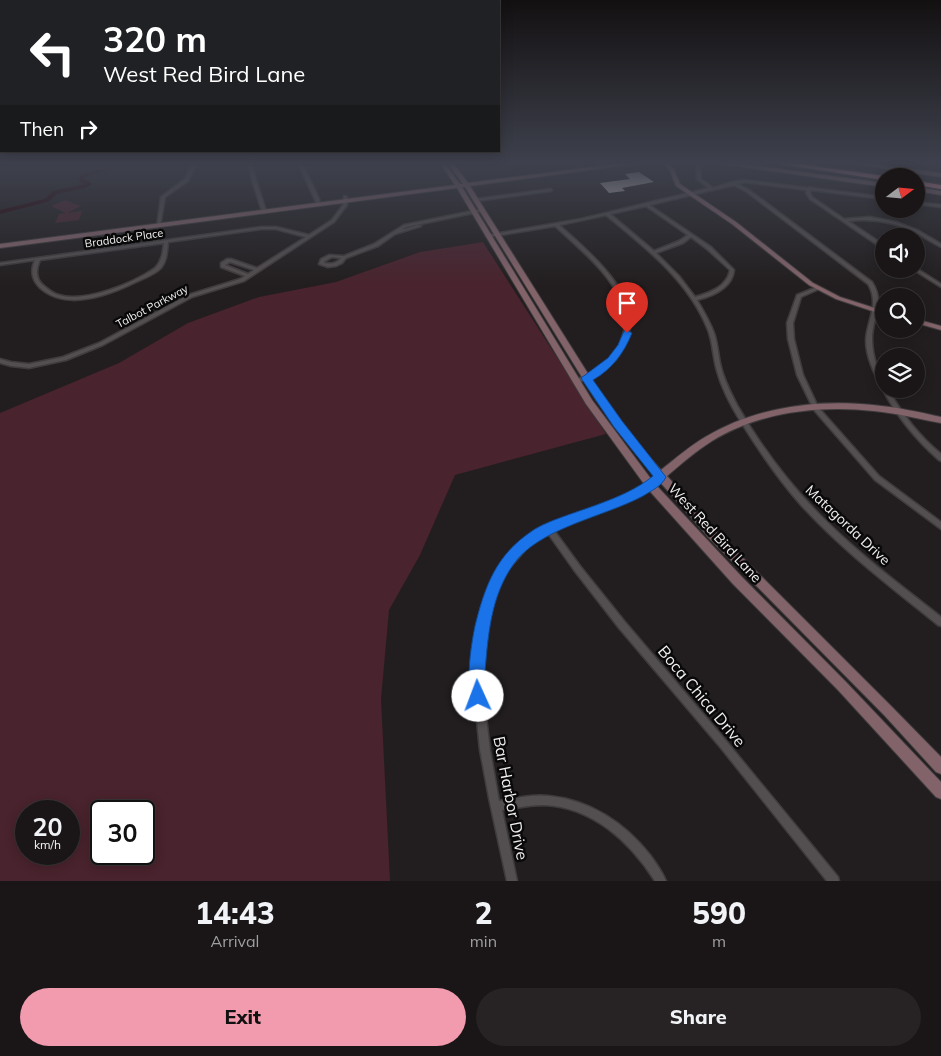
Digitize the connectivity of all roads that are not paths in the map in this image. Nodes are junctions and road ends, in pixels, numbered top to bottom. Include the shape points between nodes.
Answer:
1 (162, 204) edge
2 (262, 204) edge
3 (304, 204) edge
4 (345, 204) edge
5 (469, 204) edge
6 (479, 204) edge
7 (650, 204) edge
8 (706, 204) edge
9 (765, 204) edge
10 (820, 204) edge
11 (925, 204) edge
12 (647, 205) junction
13 (941, 206) edge
14 (264, 210) junction
15 (484, 212) junction
16 (475, 213) junction
17 (607, 214) junction
18 (210, 217) joint
19 (842, 220) junction
20 (158, 224) junction
21 (557, 225) junction
22 (498, 234) junction
23 (691, 235) junction
24 (309, 236) junction
25 (488, 236) junction
26 (166, 241) junction
27 (875, 241) edge
28 (0, 242) edge
29 (502, 242) junction
30 (493, 244) junction
31 (0, 246) edge
32 (941, 246) edge
33 (654, 252) junction
34 (344, 256) dead end
35 (39, 258) junction
36 (0, 264) edge
37 (258, 270) junction
38 (925, 275) edge
39 (249, 276) junction
40 (941, 286) edge
41 (817, 288) junction
42 (875, 290) edge
43 (694, 299) junction
44 (875, 310) joint
45 (925, 324) edge
46 (941, 328) edge
47 (0, 361) edge
48 (875, 369) edge
49 (586, 378) junction
50 (576, 381) junction
51 (890, 398) edge
52 (816, 408) junction
53 (897, 411) junction
54 (941, 420) edge
55 (745, 422) junction
56 (941, 458) edge
57 (660, 477) junction
58 (650, 486) junction
59 (941, 526) edge
60 (549, 529) junction
61 (941, 622) edge
62 (941, 767) edge
63 (941, 792) edge
64 (497, 806) junction
65 (512, 881) edge
66 (661, 881) edge
67 (834, 881) edge

1 - 20 street
2 - 14 street
3 - 14 main road
4 - 24 street, Talbot Parkway via 337,217
5 - 16 main road, West Red Bird Lane
6 - 15 main road, West Red Bird Lane
7 - 12 street
8 - 41 main road
9 - 42 street via 870,283
10 - 19 street
11 - 13 street
12 - 17 street
12 - 23 street
14 - 18 main road
15 - 16 street
15 - 22 main road, West Red Bird Lane
16 - 25 main road, West Red Bird Lane
16 - 34 street via 414,226
17 - 21 street
17 - 33 street, Matagorda Drive
18 - 20 main road
19 - 27 street
19 - 32 street via 869,218 901,224
20 - 28 main road
20 - 31 main road
21 - 22 street
21 - 49 street via 614,284 628,317 627,333 618,353 605,367
22 - 25 street
22 - 29 main road, West Red Bird Lane
23 - 33 street
23 - 43 street via 733,272 727,282 714,292
24 - 26 street, Braddock Place via 268,227
24 - 37 street, Talbot Parkway
25 - 30 main road, West Red Bird Lane
26 - 35 street, Braddock Place
26 - 35 street via 162,262 156,269 115,290 88,296 59,297 45,290 34,276
29 - 30 main road
29 - 49 main road, West Red Bird Lane
30 - 50 main road, West Red Bird Lane
33 - 43 street, Matagorda Drive via 680,277
35 - 36 street, Braddock Place
37 - 39 street, Talbot Parkway
37 - 39 street via 229,260 223,264
38 - 40 street
39 - 47 street, Talbot Parkway via 190,296 101,344 64,359 29,366
41 - 44 main road
41 - 52 street via 799,296 790,323 795,359
43 - 55 street, Matagorda Drive via 711,331 721,375
44 - 48 street via 869,331 869,349
45 - 46 main road
49 - 50 street
49 - 57 main road, West Red Bird Lane
50 - 58 main road, West Red Bird Lane
51 - 53 street
52 - 53 main road via 864,406
52 - 55 main road
52 - 59 street via 877,478
53 - 54 main road
53 - 56 street via 910,429
55 - 57 main road via 710,438
55 - 61 street, Matagorda Drive via 804,504 849,547
57 - 58 main road
57 - 62 main road, West Red Bird Lane
58 - 60 street, Bar Harbor Drive
58 - 63 main road, West Red Bird Lane
60 - 64 street, Bar Harbor Drive via 528,540 509,558 498,576 480,638 478,690 482,734
60 - 67 street, Boca Chica Drive via 622,625
64 - 65 street, Bar Harbor Drive
64 - 66 street via 551,801 588,811 625,835 641,850

